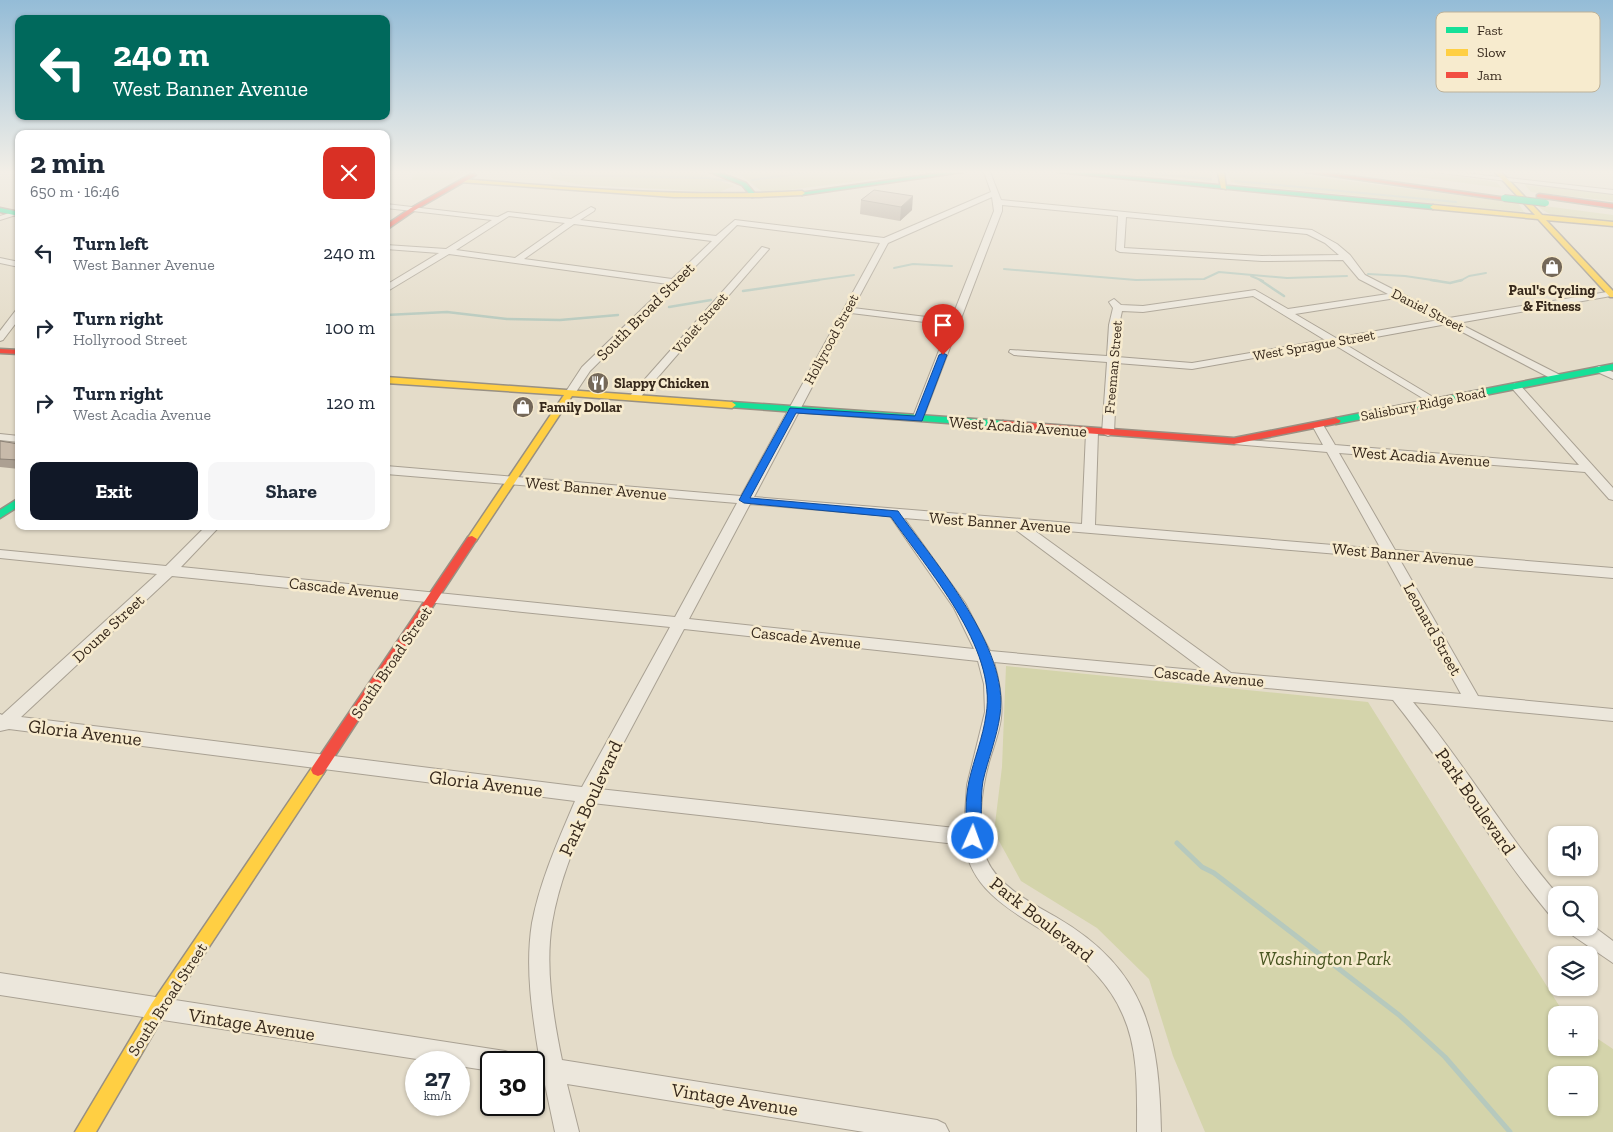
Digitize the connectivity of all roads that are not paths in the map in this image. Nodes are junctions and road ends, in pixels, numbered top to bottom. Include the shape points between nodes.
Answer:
1 (490, 225) edge
2 (568, 225) edge
3 (605, 225) edge
4 (732, 225) edge
5 (757, 225) edge
6 (927, 225) edge
7 (993, 225) edge
8 (1121, 225) edge
9 (1234, 225) edge
10 (1546, 225) edge
11 (1590, 225) edge
12 (1613, 228) edge
13 (718, 239) junction
14 (885, 241) junction
15 (390, 248) edge
16 (765, 249) dead end
17 (447, 252) junction
18 (1347, 257) junction
19 (0, 260) edge
20 (517, 260) junction
21 (15, 264) edge
22 (676, 282) junction
23 (390, 287) edge
24 (1612, 294) edge
25 (1398, 295) junction
26 (846, 310) junction
27 (1287, 312) junction
28 (15, 316) edge
29 (1450, 321) junction
30 (955, 323) junction
31 (4, 326) edge
32 (0, 338) edge
33 (1334, 341) junction
34 (0, 351) edge
35 (15, 352) edge
36 (1014, 352) dead end
37 (1111, 360) junction
38 (1613, 367) edge
39 (1599, 369) junction
40 (1613, 376) edge
41 (1558, 378) junction
42 (390, 380) edge
43 (1515, 386) junction
44 (570, 393) junction
45 (634, 398) junction
46 (1434, 402) junction
47 (793, 410) junction
48 (918, 419) junction
49 (1318, 425) junction
50 (1092, 432) junction
51 (1108, 433) junction
52 (0, 437) edge
53 (15, 439) edge
54 (1234, 441) junction
55 (1333, 450) junction
56 (1589, 469) junction
57 (390, 470) edge
58 (512, 481) junction
59 (1613, 496) edge
60 (744, 500) junction
61 (15, 505) edge
62 (895, 514) junction
63 (0, 515) edge
64 (1016, 523) junction
65 (1088, 528) junction
66 (210, 530) edge
67 (1391, 553) junction
68 (0, 554) edge
69 (170, 570) junction
70 (1613, 573) edge
71 (435, 597) junction
72 (680, 623) junction
73 (986, 656) junction
74 (1225, 677) junction
75 (1397, 694) junction
76 (1473, 702) junction
77 (1613, 715) edge
78 (2, 724) edge
79 (323, 762) junction
80 (587, 796) junction
81 (973, 838) junction
82 (1548, 896) edge
83 (1590, 936) edge
84 (1613, 953) edge
85 (0, 984) edge
86 (158, 1010) junction
87 (543, 1051) edge
88 (480, 1058) edge
89 (545, 1068) edge
90 (545, 1073) edge
91 (85, 1132) edge
92 (567, 1132) edge
93 (936, 1132) edge
94 (1149, 1132) edge

1 - 17 street
2 - 20 street
3 - 13 street
4 - 13 street, South Broad Street
5 - 14 street, South Broad Street
6 - 14 street
7 - 30 street
8 - 18 street via 1120,250 1275,260
9 - 18 street, Daniel Street via 1309,232 1333,243
10 - 24 main road
11 - 12 main road
13 - 22 street, South Broad Street
14 - 26 street, Hollyrood Street
15 - 17 street
16 - 45 street, Violet Street
17 - 20 street
17 - 23 street
18 - 25 street, Daniel Street via 1362,276
19 - 21 street
20 - 22 street
22 - 44 street, South Broad Street via 586,369
24 - 29 street, West Sprague Street
25 - 27 street
25 - 29 street, Daniel Street
26 - 30 street
26 - 47 street, Hollyrood Street
27 - 33 street
27 - 37 street, Freeman Street via 1255,293 1143,309 1116,305
28 - 31 street
29 - 33 street, West Sprague Street
29 - 41 street, Daniel Street
30 - 48 street
31 - 32 street
33 - 37 street, West Sprague Street via 1192,366
33 - 46 street
34 - 35 main road
36 - 37 street, West Sprague Street
37 - 51 street, Freeman Street
38 - 39 main road, Salisbury Ridge Road
39 - 40 street
39 - 41 main road, Salisbury Ridge Road
41 - 43 main road, Salisbury Ridge Road
42 - 44 main road, West Acadia Avenue
43 - 46 main road, Salisbury Ridge Road
43 - 56 street
44 - 45 main road, West Acadia Avenue
44 - 58 main road, South Broad Street
45 - 47 main road, West Acadia Avenue
46 - 49 main road, Salisbury Ridge Road
47 - 48 main road, West Acadia Avenue
47 - 60 street, Hollyrood Street
48 - 50 main road, West Acadia Avenue
49 - 54 main road, Salisbury Ridge Road
49 - 55 street, Leonard Street
50 - 51 main road, West Acadia Avenue
50 - 65 street, Freeman Street
51 - 54 main road, West Acadia Avenue
52 - 53 street
54 - 55 street, West Acadia Avenue
55 - 56 street, West Acadia Avenue
55 - 67 street, Leonard Street
56 - 59 street
57 - 58 street, West Banner Avenue
58 - 60 street, West Banner Avenue
58 - 71 main road, South Broad Street
60 - 62 street, West Banner Avenue
60 - 72 street, Hollyrood Street
61 - 63 main road
62 - 64 street, West Banner Avenue
62 - 73 street, Park Boulevard via 968,621
64 - 65 street, West Banner Avenue
64 - 74 street
65 - 67 street, West Banner Avenue
66 - 69 street, Doune Street
67 - 70 street, West Banner Avenue
67 - 76 street, Leonard Street
68 - 69 street, Cascade Avenue
69 - 71 street, Cascade Avenue
69 - 78 street, Doune Street
71 - 72 street, Cascade Avenue
71 - 79 main road, South Broad Street
72 - 73 street, Cascade Avenue
72 - 80 street, Park Boulevard
73 - 74 street, Cascade Avenue
73 - 81 street, Park Boulevard via 993,689 993,714 976,783
74 - 75 street, Cascade Avenue
75 - 76 street, Cascade Avenue
75 - 82 street, Park Boulevard via 1424,724 1510,850
76 - 77 street, Cascade Avenue
78 - 79 street, Gloria Avenue
79 - 80 street, Gloria Avenue
79 - 86 main road, South Broad Street
80 - 81 street, Gloria Avenue
80 - 87 street, Park Boulevard via 562,855 542,924
81 - 94 street, Park Boulevard via 978,860 990,883 1094,958 1113,977 1134,1008 1143,1035
83 - 84 street
85 - 86 street, Vintage Avenue
86 - 88 street, Vintage Avenue
86 - 91 main road, South Broad Street
89 - 93 street, Vintage Avenue
90 - 92 street, Park Boulevard

